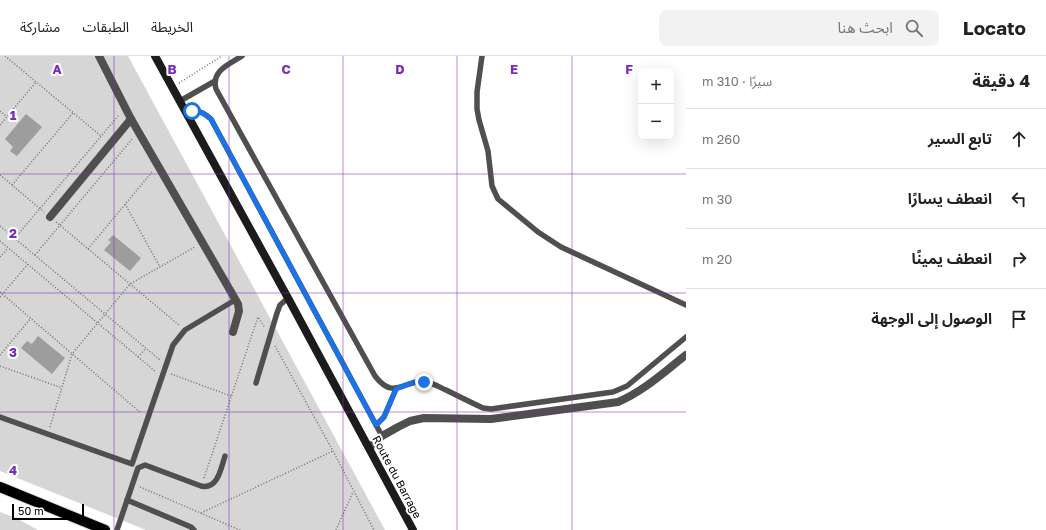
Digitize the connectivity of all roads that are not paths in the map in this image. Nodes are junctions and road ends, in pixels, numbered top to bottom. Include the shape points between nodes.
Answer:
1 (99, 56) edge
2 (155, 56) edge
3 (242, 56) edge
4 (482, 56) edge
5 (215, 81) junction
6 (180, 101) junction
7 (186, 113) junction
8 (131, 119) junction
9 (50, 217) road end
10 (288, 298) junction
11 (235, 300) junction
12 (686, 305) edge
13 (233, 332) dead end
14 (686, 337) edge
15 (686, 355) edge
16 (256, 383) dead end
17 (396, 389) junction
18 (0, 417) edge
19 (376, 425) junction
20 (382, 436) junction
21 (369, 448) junction
22 (226, 456) dead end
23 (0, 487) edge
24 (126, 500) junction
25 (105, 530) edge
26 (116, 530) edge
27 (194, 530) edge
28 (413, 530) edge

1 - 8 street
2 - 6 main road, Route du Barrage
3 - 5 lane via 221,69
4 - 12 lane via 477,109 488,151 494,191 498,199 561,248
5 - 6 lane
5 - 17 lane via 216,89 375,376 382,384
6 - 7 main road, Route du Barrage
7 - 10 main road, Route du Barrage
7 - 19 lane via 199,111 211,119
8 - 9 street
8 - 11 street
10 - 16 lane via 278,309
10 - 21 main road, Route du Barrage
11 - 13 street via 239,311
11 - 18 lane via 185,330 173,345 132,464
14 - 17 lane via 627,386 613,392 491,410 429,382 414,382
15 - 20 street via 637,393 618,402 491,419 424,418 410,421
17 - 19 lane via 384,417
19 - 20 lane
20 - 21 street
21 - 28 main road, Route du Barrage
22 - 24 lane via 216,482 210,486 201,486 143,465 138,468
23 - 25 main road
24 - 26 lane
24 - 27 lane

